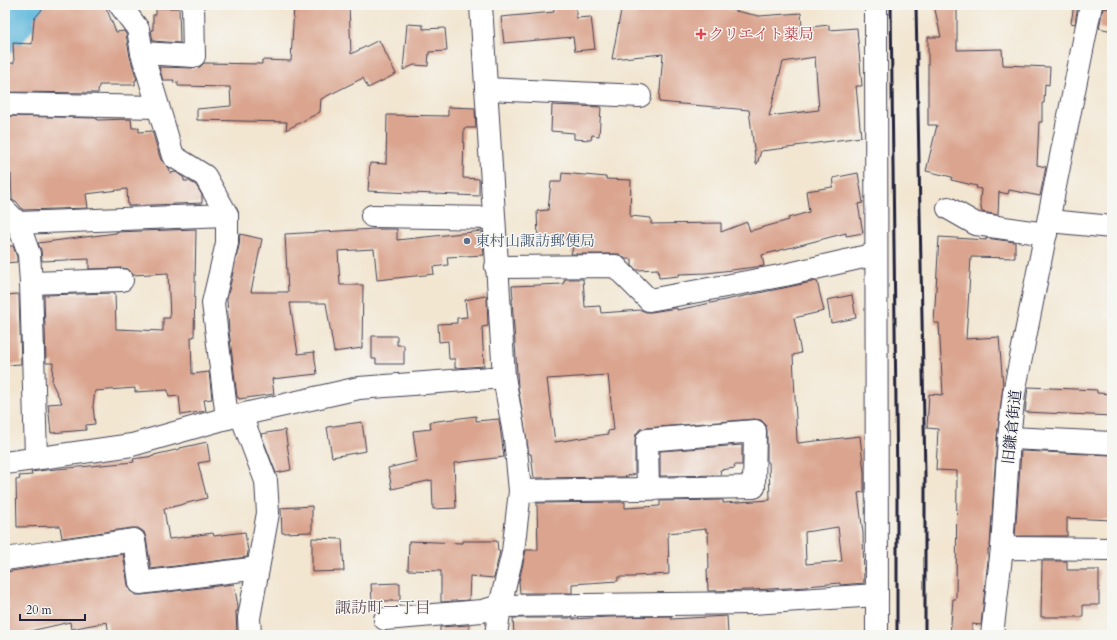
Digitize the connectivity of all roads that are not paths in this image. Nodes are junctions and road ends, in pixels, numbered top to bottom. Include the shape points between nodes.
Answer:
1 (120, 5) edge
2 (193, 5) edge
3 (481, 5) edge
4 (876, 5) edge
5 (1091, 5) edge
6 (142, 53) junction
7 (486, 88) junction
8 (640, 96) dead end
9 (5, 104) edge
10 (158, 107) junction
11 (948, 208) dead end
12 (227, 215) junction
13 (372, 216) dead end
14 (12, 217) edge
15 (493, 218) junction
16 (1047, 228) junction
17 (1112, 228) edge
18 (876, 254) junction
19 (496, 267) junction
20 (122, 280) dead end
21 (31, 284) junction
22 (504, 377) junction
23 (234, 417) junction
24 (1009, 438) junction
25 (1112, 443) edge
26 (36, 457) junction
27 (6, 467) edge
28 (648, 488) junction
29 (520, 491) junction
30 (1002, 548) junction
31 (1112, 549) edge
32 (5, 559) edge
33 (258, 568) junction
34 (877, 595) junction
35 (500, 606) junction
36 (385, 619) dead end
37 (250, 635) edge
38 (496, 635) edge
39 (877, 635) edge
40 (992, 635) edge

1 - 6 street via 138,29
2 - 6 street via 194,56
3 - 7 street
4 - 18 street
5 - 16 street, 旧鎌倉街道
6 - 10 street
7 - 8 street
7 - 15 street
9 - 10 street
10 - 12 street via 174,156 205,176
11 - 16 street via 976,224
12 - 14 street
12 - 23 street via 227,244 213,303
13 - 15 street
14 - 21 street via 29,254
15 - 19 street
16 - 17 street
16 - 24 street, 旧鎌倉街道 via 1014,393
18 - 19 street via 650,300 615,266
18 - 34 street
19 - 22 street
20 - 21 street
21 - 26 street
22 - 23 street via 359,388
22 - 29 street via 515,439
23 - 26 street via 132,445
23 - 33 street via 266,481 268,513
24 - 25 street
24 - 30 street, 旧鎌倉街道
26 - 27 street
28 - 28 street via 754,487 755,431 647,440
28 - 29 street
29 - 35 street via 512,552
30 - 31 street
30 - 40 street, 旧鎌倉街道
32 - 33 street via 134,540 140,583
33 - 37 street via 249,618
34 - 35 street via 752,603
34 - 39 street
35 - 36 street via 482,611
35 - 38 street

